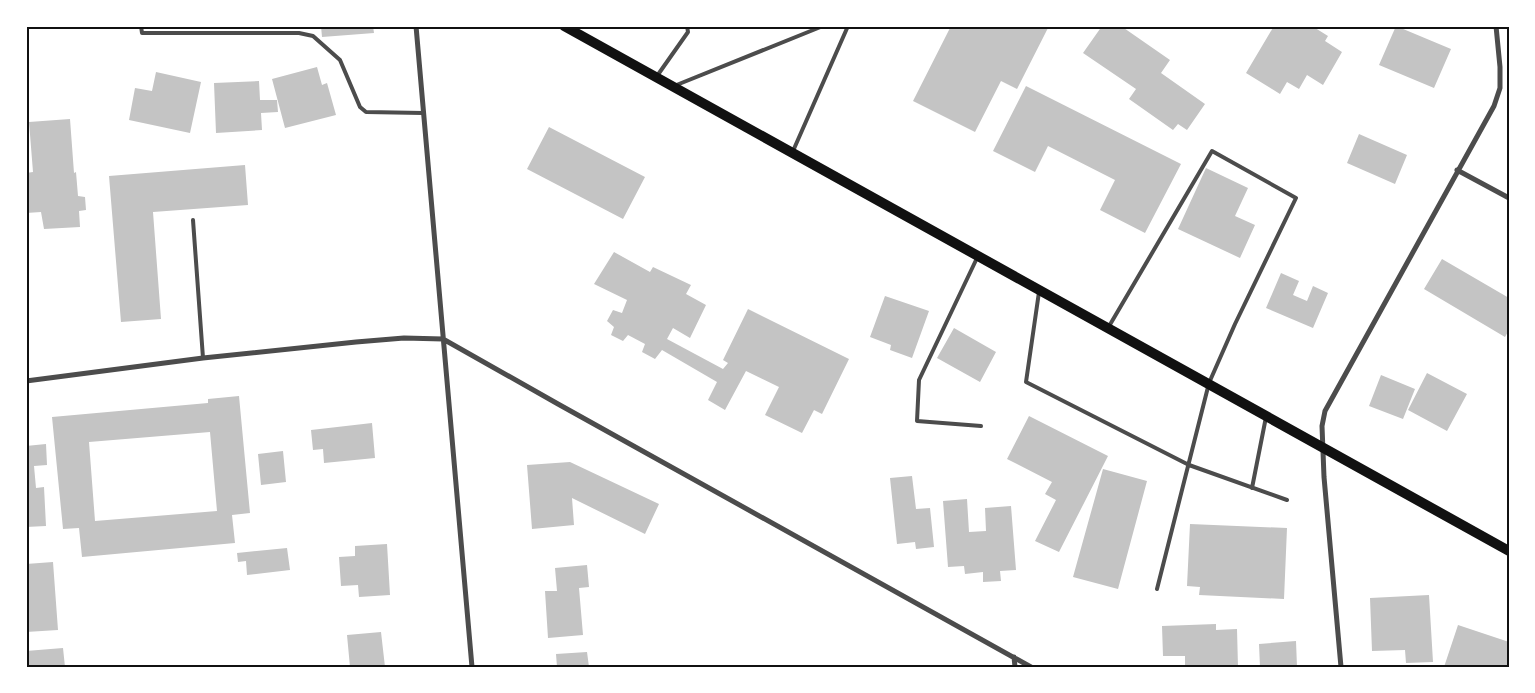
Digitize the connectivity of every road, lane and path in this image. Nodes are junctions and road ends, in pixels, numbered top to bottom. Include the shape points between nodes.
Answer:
1 (141, 26) edge
2 (416, 26) edge
3 (564, 26) edge
4 (687, 26) edge
5 (823, 26) edge
6 (848, 26) edge
7 (1496, 26) edge
8 (656, 78) junction
9 (672, 86) junction
10 (424, 113) junction
11 (792, 153) junction
12 (1458, 170) junction
13 (1509, 198) edge
14 (193, 220) dead end
15 (978, 256) junction
16 (1040, 290) junction
17 (1108, 328) junction
18 (443, 339) junction
19 (203, 358) junction
20 (26, 381) edge
21 (1209, 384) junction
22 (1266, 416) junction
23 (981, 426) dead end
24 (1323, 448) junction
25 (1188, 465) junction
26 (1252, 488) junction
27 (1287, 500) dead end
28 (1509, 551) edge
29 (1157, 590) dead end
30 (1014, 657) junction
31 (472, 667) edge
32 (1014, 667) edge
33 (1031, 667) edge
34 (1341, 667) edge

1 - 10 lane via 142,32 299,33 313,36 340,60 360,107 366,112
2 - 10 street
3 - 8 main road
4 - 8 lane via 688,32
5 - 9 lane
6 - 11 lane
7 - 12 street via 1500,88 1494,106
8 - 9 main road
9 - 11 main road
10 - 18 street
11 - 15 main road
12 - 13 street
12 - 24 street via 1325,411
14 - 19 lane
15 - 16 main road
15 - 23 lane via 920,380 917,421
16 - 17 main road
16 - 25 lane via 1026,382
17 - 21 main road
17 - 21 lane via 1212,150 1296,198
18 - 19 street via 404,338
18 - 30 street
18 - 31 street
19 - 20 street
21 - 22 main road
21 - 25 lane
22 - 24 main road
22 - 26 lane
24 - 28 main road
24 - 34 street
25 - 26 lane
25 - 29 lane
26 - 27 lane
30 - 32 street
30 - 33 street

